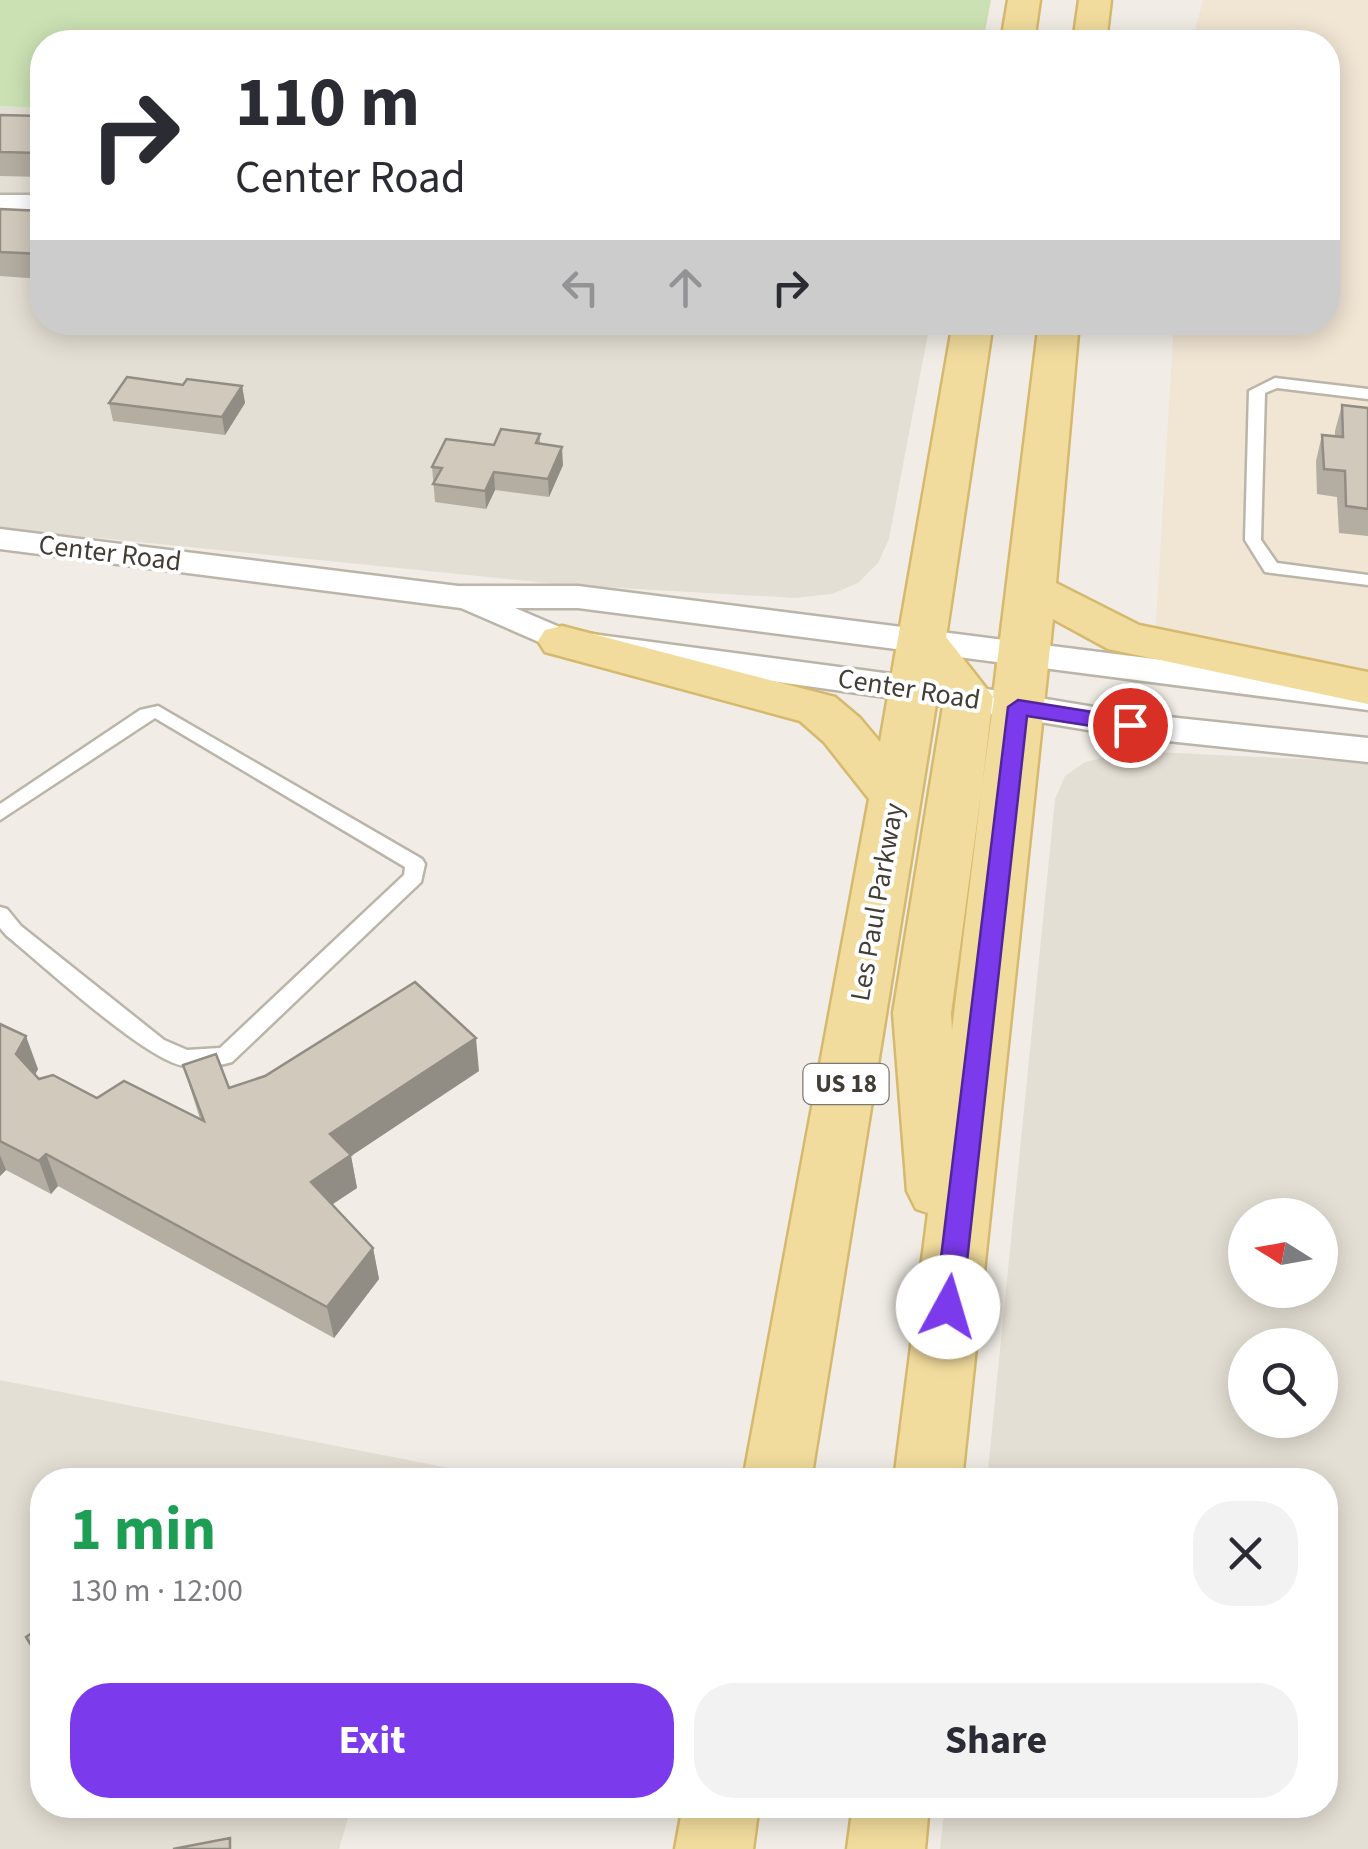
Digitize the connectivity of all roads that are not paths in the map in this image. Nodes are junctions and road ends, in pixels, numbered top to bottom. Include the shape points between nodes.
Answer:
1 (1024, 0) edge
2 (1095, 0) edge
3 (1020, 30) edge
4 (1091, 30) edge
5 (0, 203) edge
6 (30, 204) edge
7 (973, 335) edge
8 (997, 335) edge
9 (1058, 335) edge
10 (1368, 394) edge
11 (0, 539) edge
12 (1368, 580) edge
13 (1031, 590) junction
14 (458, 596) junction
15 (562, 641) junction
16 (967, 673) junction
17 (1368, 688) edge
18 (1368, 698) edge
19 (1368, 750) edge
20 (895, 796) junction
21 (0, 813) edge
22 (0, 914) edge
23 (779, 1468) edge
24 (929, 1468) edge
25 (719, 1818) edge
26 (890, 1818) edge
27 (714, 1849) edge
28 (886, 1849) edge

1 - 3 main road
2 - 4 main road
5 - 6 street
7 - 16 main road, Les Paul Parkway / US 18
8 - 16 main road
9 - 13 main road, Les Paul Parkway / US 18
10 - 12 lane via 1275,384 1257,391 1252,540 1272,568
11 - 14 street, Center Road
13 - 16 main road, Les Paul Parkway / US 18
13 - 17 main road via 1125,638
14 - 15 street, Center Road
14 - 16 street, Center Road via 578,597
15 - 16 street, Center Road
15 - 20 main road via 817,709
16 - 18 street, Center Road
16 - 19 street, Center Road via 1130,725
16 - 20 main road, Les Paul Parkway / US 18
16 - 24 main road, Les Paul Parkway / US 18 via 948,1307
20 - 23 main road, Les Paul Parkway / US 18
21 - 22 lane via 158,712 415,864 414,877 225,1056 185,1058 157,1046
25 - 27 main road
26 - 28 main road

